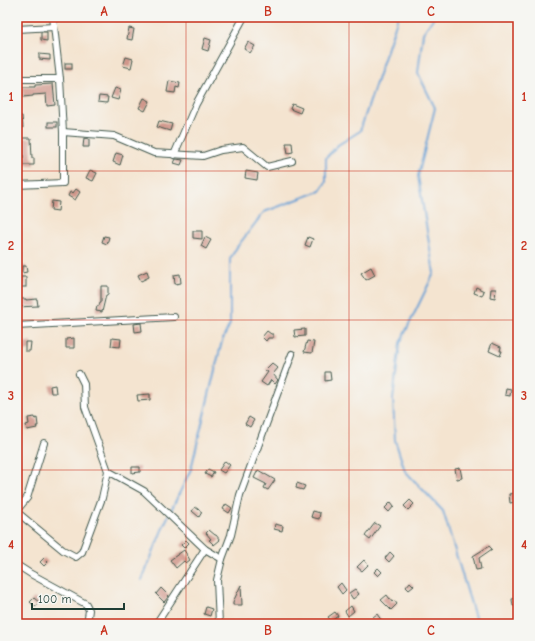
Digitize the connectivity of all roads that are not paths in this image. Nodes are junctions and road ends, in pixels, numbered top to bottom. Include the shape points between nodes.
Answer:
1 (53, 17) edge
2 (244, 17) edge
3 (54, 27) junction
4 (17, 29) edge
5 (18, 79) dead end
6 (60, 79) junction
7 (63, 132) junction
8 (174, 155) junction
9 (292, 161) dead end
10 (17, 185) edge
11 (174, 317) dead end
12 (17, 326) edge
13 (292, 354) dead end
14 (79, 374) dead end
15 (44, 443) dead end
16 (108, 471) junction
17 (17, 511) edge
18 (206, 549) junction
19 (222, 559) junction
20 (17, 565) edge
21 (88, 624) edge
22 (156, 624) edge
23 (219, 624) edge

1 - 3 street
2 - 8 street via 196,104
3 - 4 street
3 - 6 street
5 - 6 street
6 - 7 street
7 - 8 street via 114,136 154,154
7 - 10 street via 63,183
8 - 9 street via 202,156 243,147 268,167
11 - 12 street
13 - 19 street via 240,495 231,535
14 - 16 street via 84,384 85,407
15 - 17 street via 27,498
16 - 17 street via 102,498 82,552 76,556 63,550
16 - 18 street via 144,491
18 - 19 street
18 - 22 street
19 - 23 street via 217,580
20 - 21 street via 86,604 90,610

